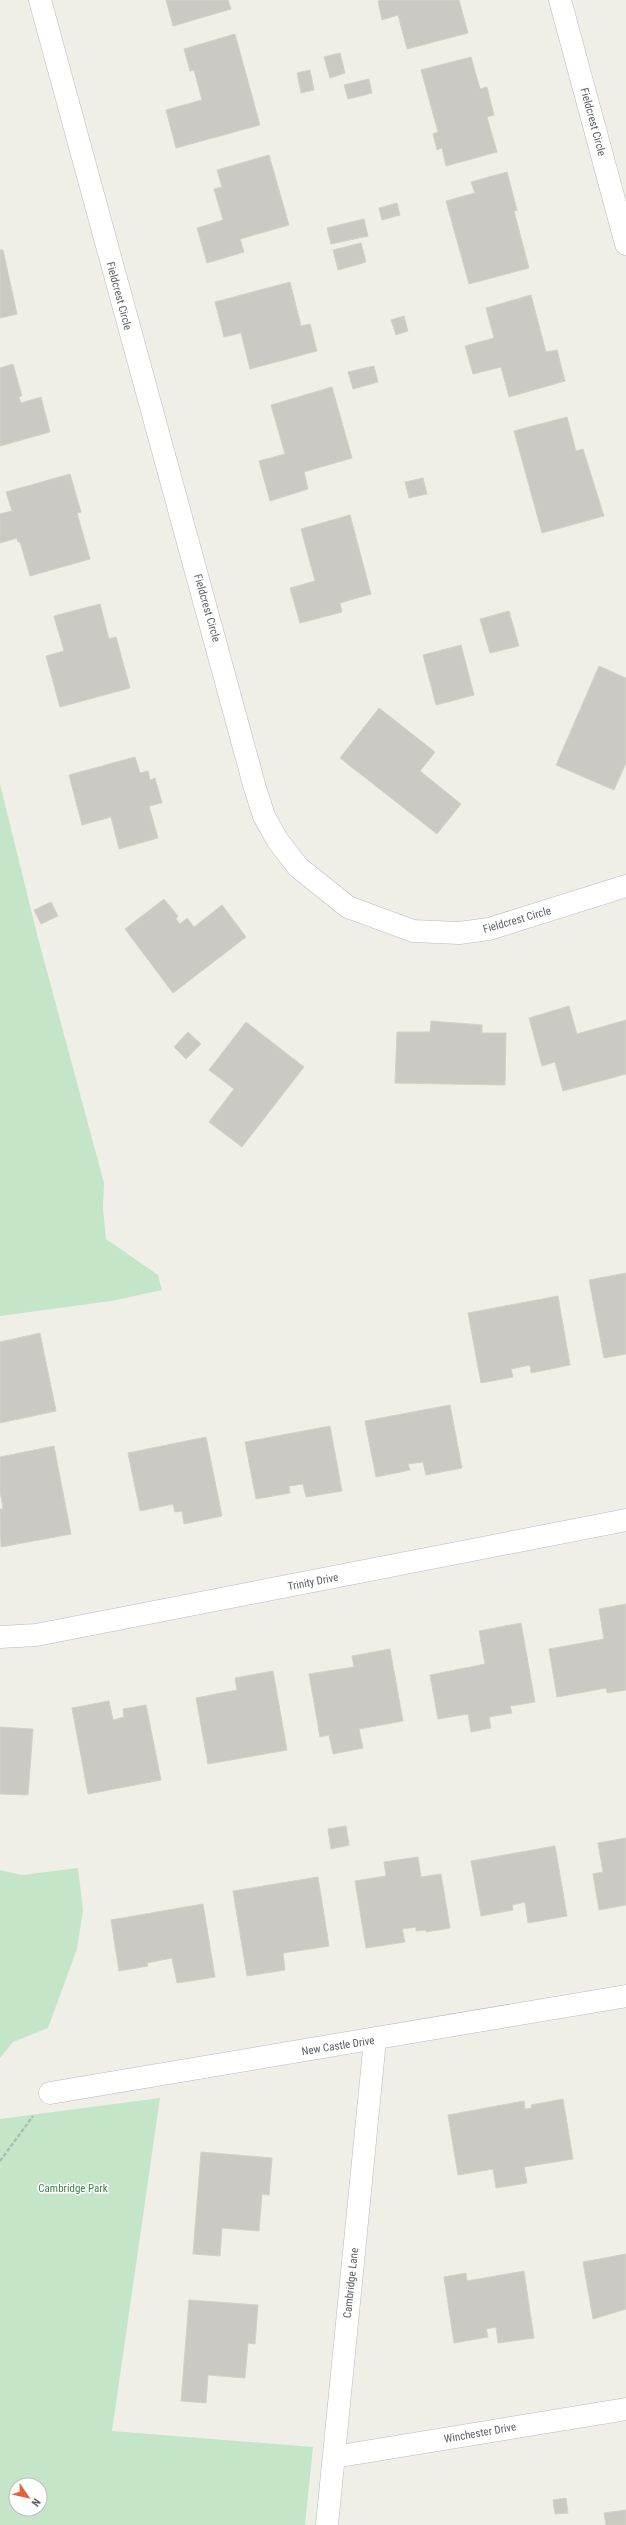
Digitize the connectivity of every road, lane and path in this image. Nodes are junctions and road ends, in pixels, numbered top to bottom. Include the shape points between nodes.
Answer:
1 (40, 0) edge
2 (560, 0) edge
3 (626, 244) edge
4 (626, 886) edge
5 (626, 1520) edge
6 (0, 1637) edge
7 (626, 1996) edge
8 (375, 2040) junction
9 (50, 2093) joint
10 (0, 2161) edge
11 (626, 2409) edge
12 (334, 2457) junction
13 (328, 2525) edge

1 - 4 street, Fieldcrest Circle via 255,788 264,816 278,841 298,867 348,906 418,932 459,933 489,929
2 - 3 street, Fieldcrest Circle
5 - 6 street, Trinity Drive via 36,1635
7 - 8 street, New Castle Drive
8 - 9 street, New Castle Drive
8 - 12 street, Cambridge Lane
9 - 10 path
11 - 12 street, Winchester Drive
12 - 13 street, Cambridge Lane

